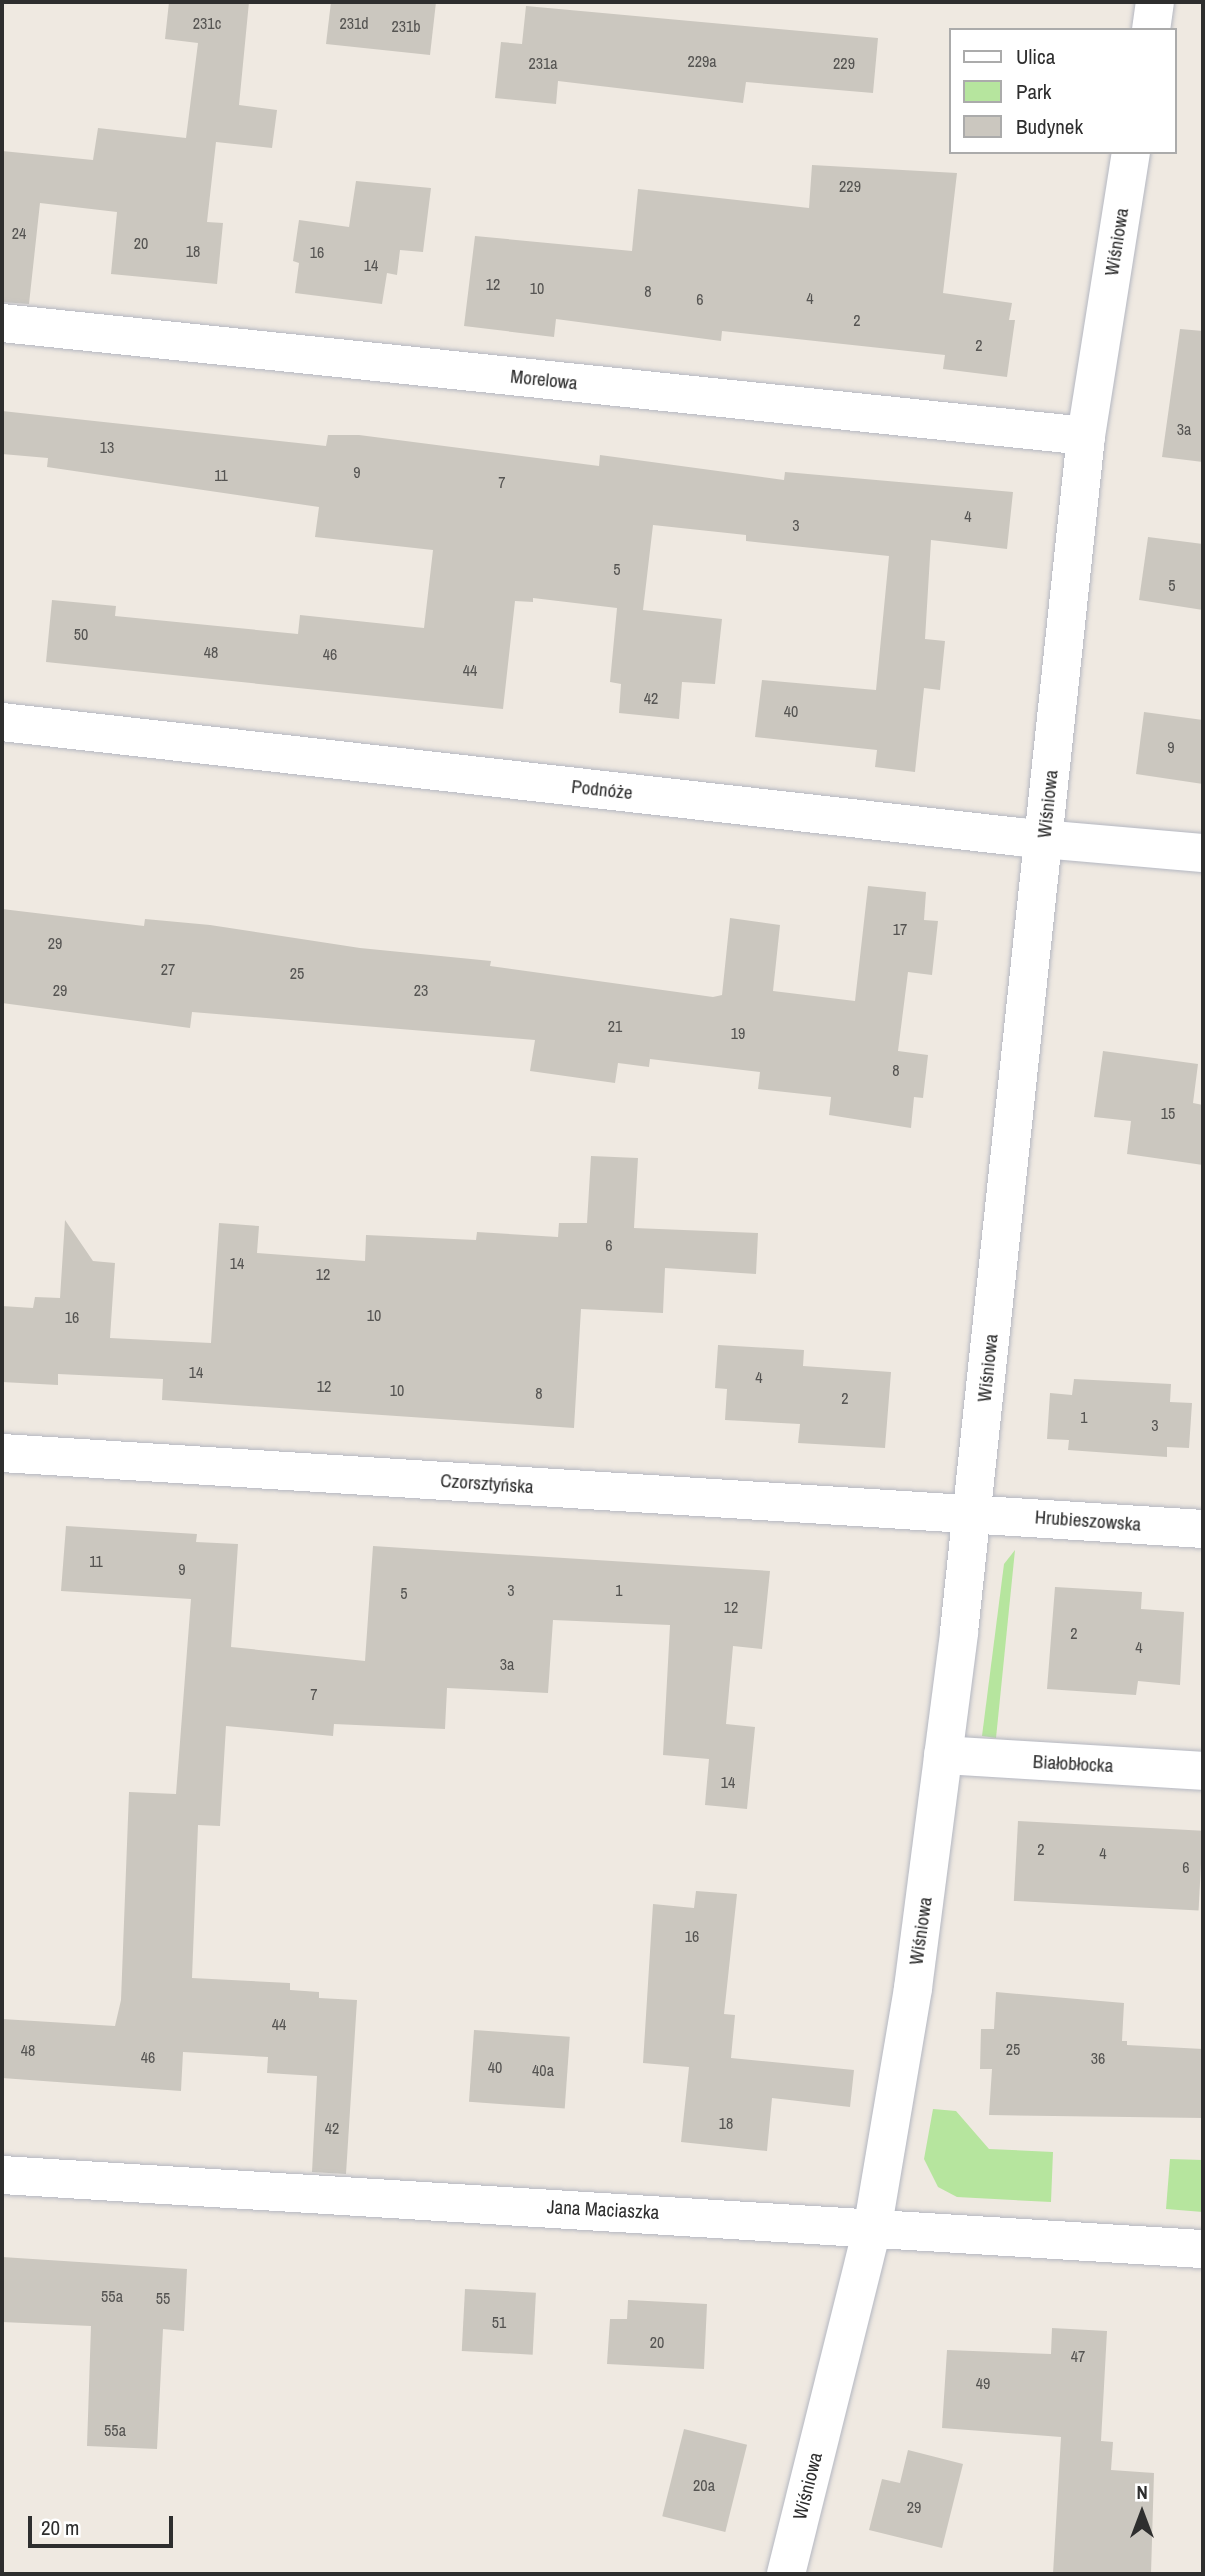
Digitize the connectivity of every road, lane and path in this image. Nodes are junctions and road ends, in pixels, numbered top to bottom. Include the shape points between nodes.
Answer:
1 (1155, 2) edge
2 (1151, 28) edge
3 (1131, 154) edge
4 (2, 323) edge
5 (1086, 436) junction
6 (2, 722) edge
7 (1044, 839) junction
8 (1203, 853) edge
9 (2, 1453) edge
10 (972, 1515) junction
11 (1203, 1529) edge
12 (943, 1755) junction
13 (1203, 1771) edge
14 (2, 2175) edge
15 (873, 2225) junction
16 (1203, 2249) edge
17 (786, 2574) edge

1 - 2 street
3 - 5 street, Wiśniowa
4 - 5 street, Morelowa
5 - 7 street, Wiśniowa
6 - 7 street, Podnóże
7 - 8 street, Podnóże
7 - 10 street, Wiśniowa
9 - 10 street, Czorsztyńska
10 - 11 street, Hrubieszowska
10 - 12 street, Wiśniowa
12 - 13 street, Białobłocka
12 - 15 street, Wiśniowa via 913,1988
14 - 15 street, Jana Maciaszka
15 - 16 street, Jana Maciaszka
15 - 17 street, Wiśniowa

